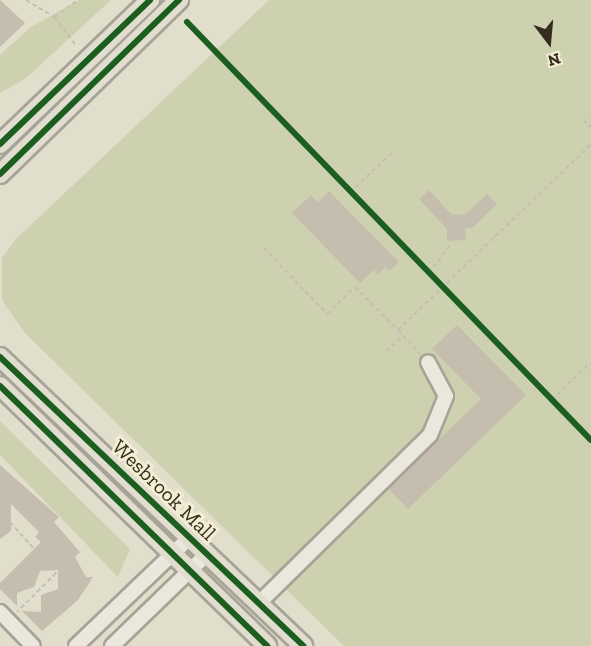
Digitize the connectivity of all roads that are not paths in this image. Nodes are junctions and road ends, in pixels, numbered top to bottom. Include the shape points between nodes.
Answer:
1 (150, 0) edge
2 (179, 0) edge
3 (0, 144) edge
4 (0, 174) edge
5 (0, 357) edge
6 (428, 362) road end
7 (0, 386) edge
8 (196, 531) junction
9 (172, 554) junction
10 (207, 554) junction
11 (190, 571) junction
12 (259, 603) junction
13 (0, 612) edge
14 (33, 646) edge
15 (76, 646) edge
16 (111, 646) edge
17 (267, 646) edge
18 (304, 646) edge

1 - 3 main road
2 - 4 main road
5 - 8 main road, Wesbrook Mall
6 - 12 street via 446,396 430,435
7 - 9 main road, Wesbrook Mall
8 - 9 street
8 - 10 main road, Wesbrook Mall
9 - 11 main road, Wesbrook Mall
9 - 15 street
10 - 11 street
10 - 12 main road, Wesbrook Mall
11 - 16 street
11 - 17 main road, Wesbrook Mall
12 - 18 main road, Wesbrook Mall
13 - 14 street

